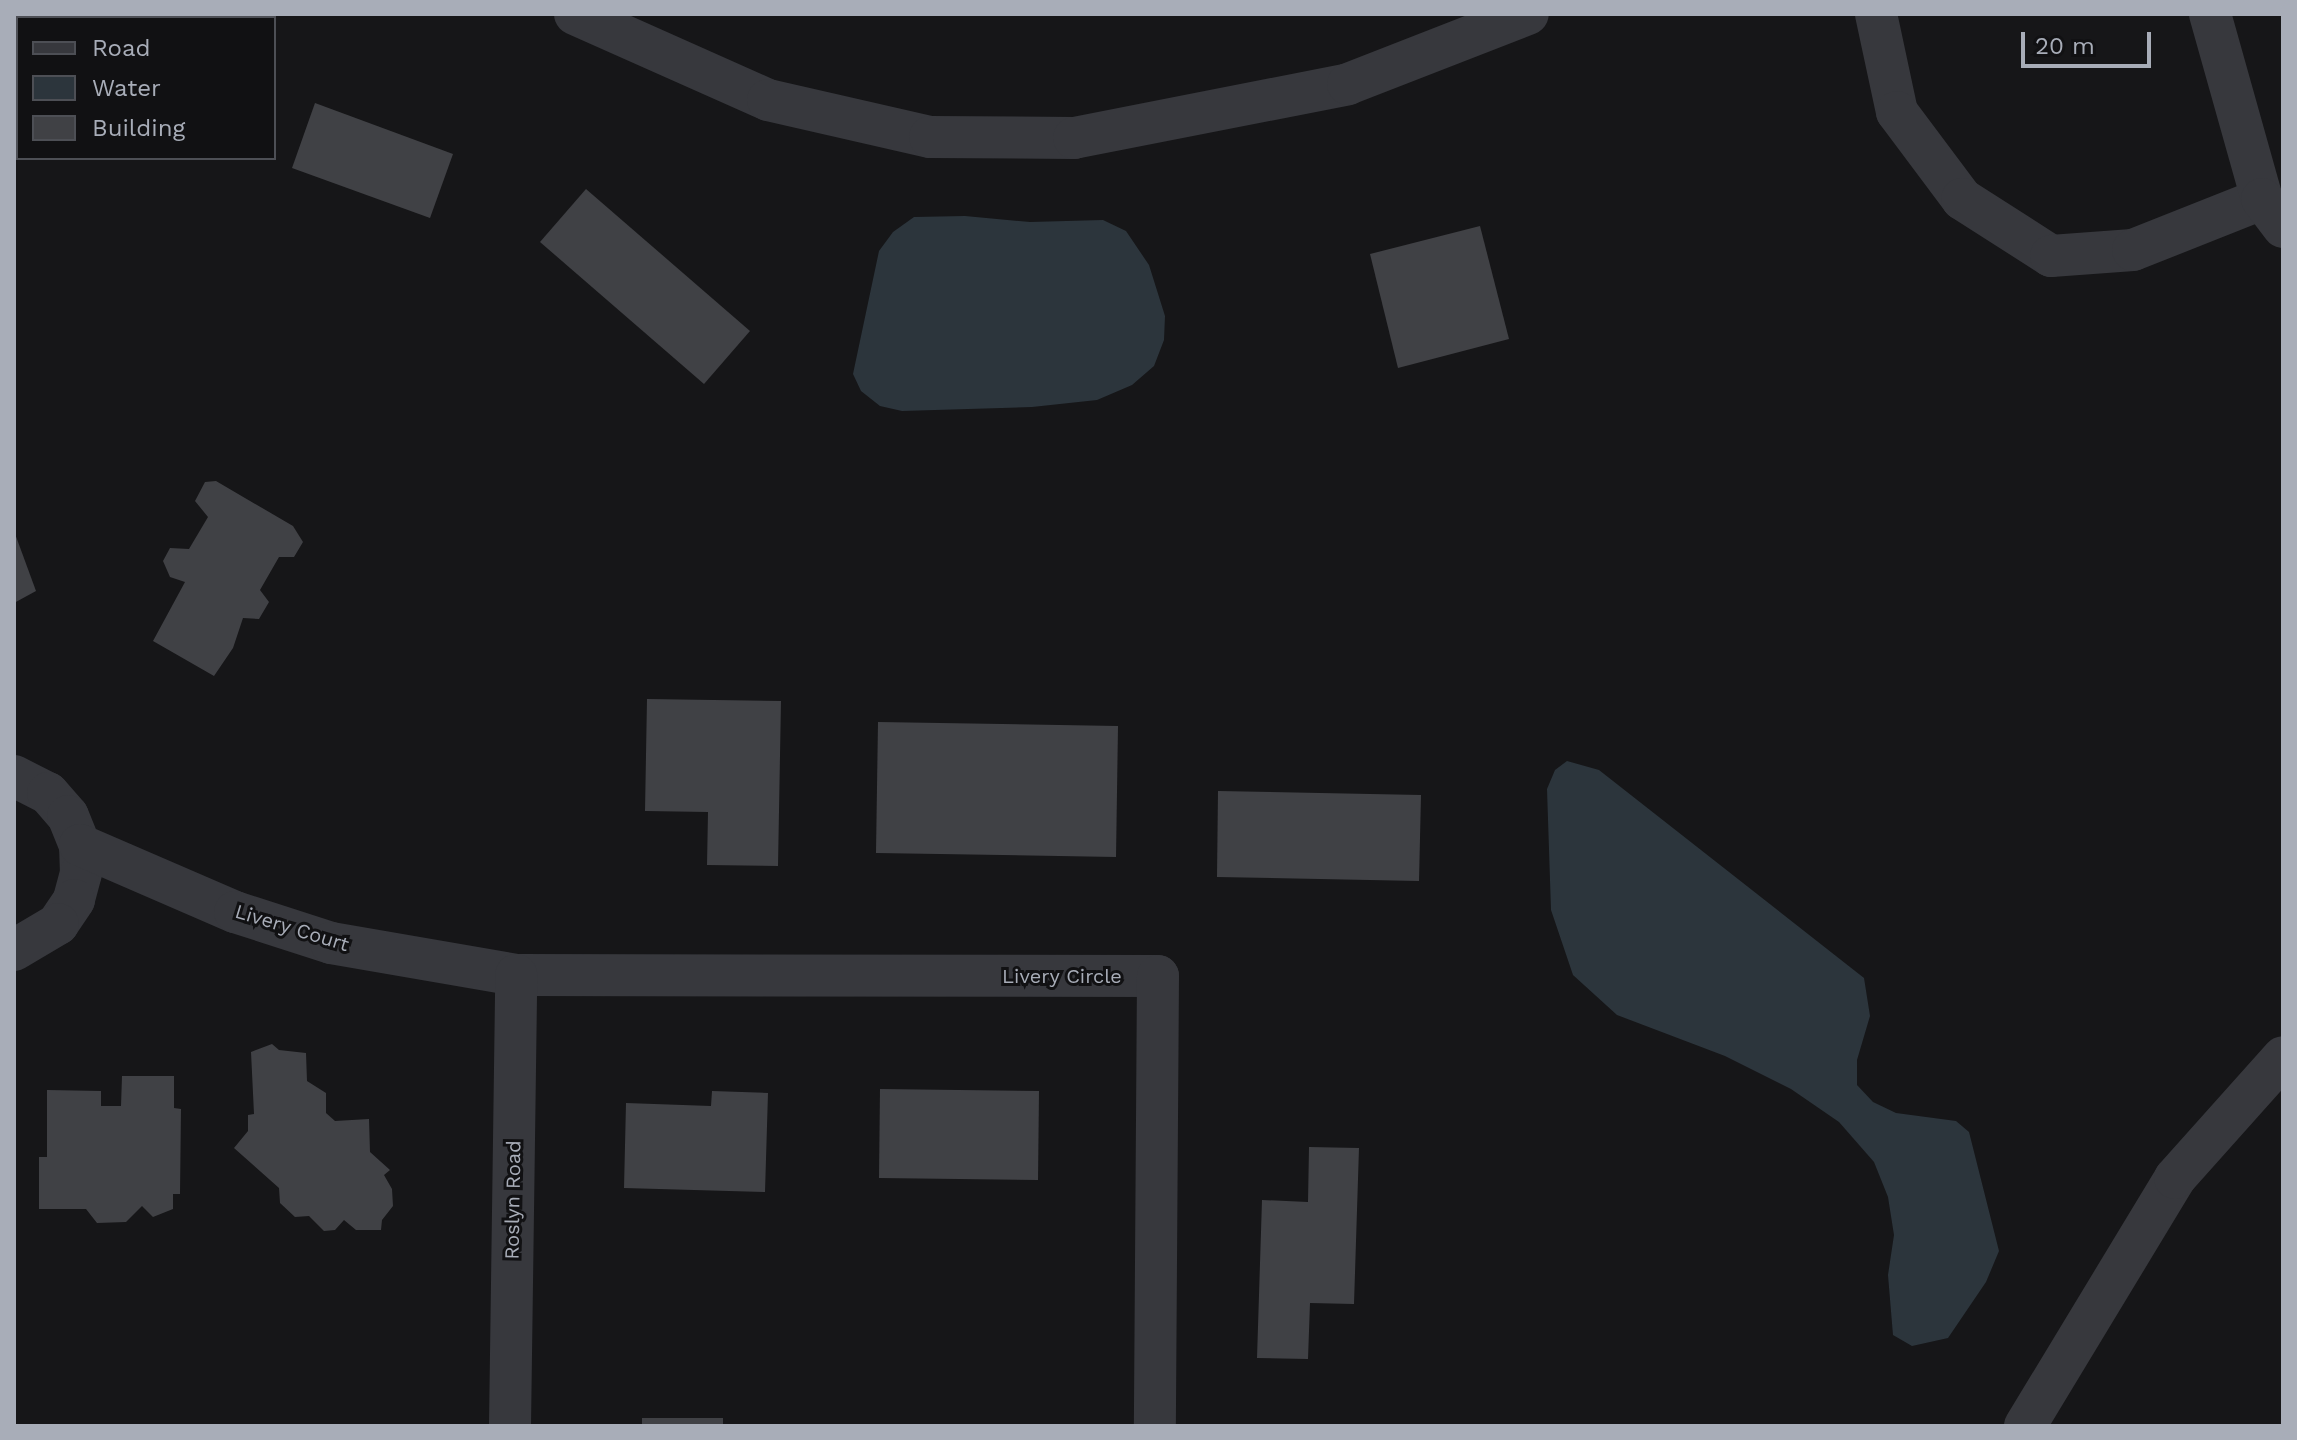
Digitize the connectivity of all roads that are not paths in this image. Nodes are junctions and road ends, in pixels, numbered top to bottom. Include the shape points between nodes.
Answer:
1 (1528, 14) edge
2 (1876, 14) edge
3 (2210, 14) edge
4 (580, 15) edge
5 (2273, 213) edge
6 (14, 776) edge
7 (80, 845) junction
8 (14, 950) edge
9 (516, 975) junction
10 (2283, 1057) edge
11 (510, 1426) edge
12 (1155, 1426) edge
13 (2025, 1426) edge

1 - 4 street via 1348,84 1074,138 930,137 768,100
2 - 5 street via 1897,112 1962,199 2051,256 2133,250
3 - 5 street
6 - 7 street via 48,793 68,816
7 - 8 street via 81,873 74,900 58,924
7 - 9 street, Livery Court via 235,912 331,943
9 - 11 street, Roslyn Road
9 - 12 street, Livery Circle via 1158,976
10 - 13 street via 2175,1178

